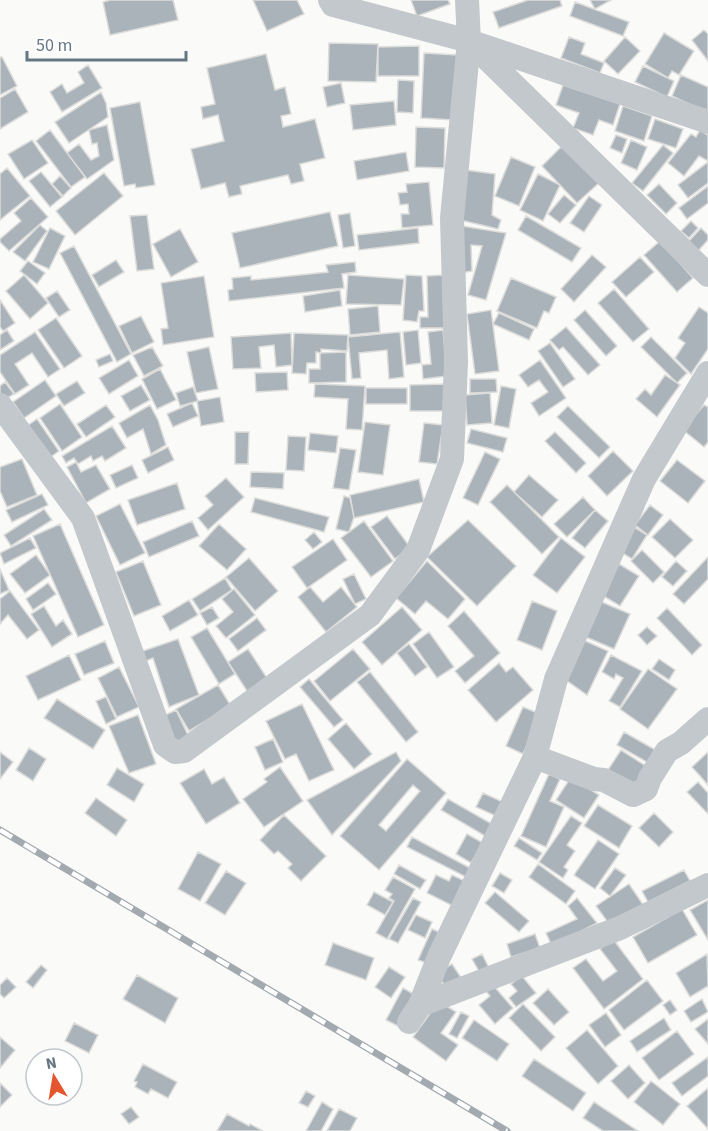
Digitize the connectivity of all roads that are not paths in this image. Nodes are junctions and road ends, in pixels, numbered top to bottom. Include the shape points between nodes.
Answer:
1 (330, 0) edge
2 (467, 0) edge
3 (470, 41) junction
4 (708, 122) edge
5 (708, 275) edge
6 (708, 374) edge
7 (0, 405) edge
8 (708, 719) edge
9 (535, 757) junction
10 (708, 885) edge

1 - 3 street via 333,5
2 - 3 street
3 - 4 street
3 - 5 street
3 - 7 street via 452,219 456,362 452,459 418,550 370,615 184,751 175,752 165,745 83,518
6 - 9 street via 644,479 556,679
8 - 9 street via 667,752 646,789 633,795 604,780
9 - 10 street via 414,1014 620,928

